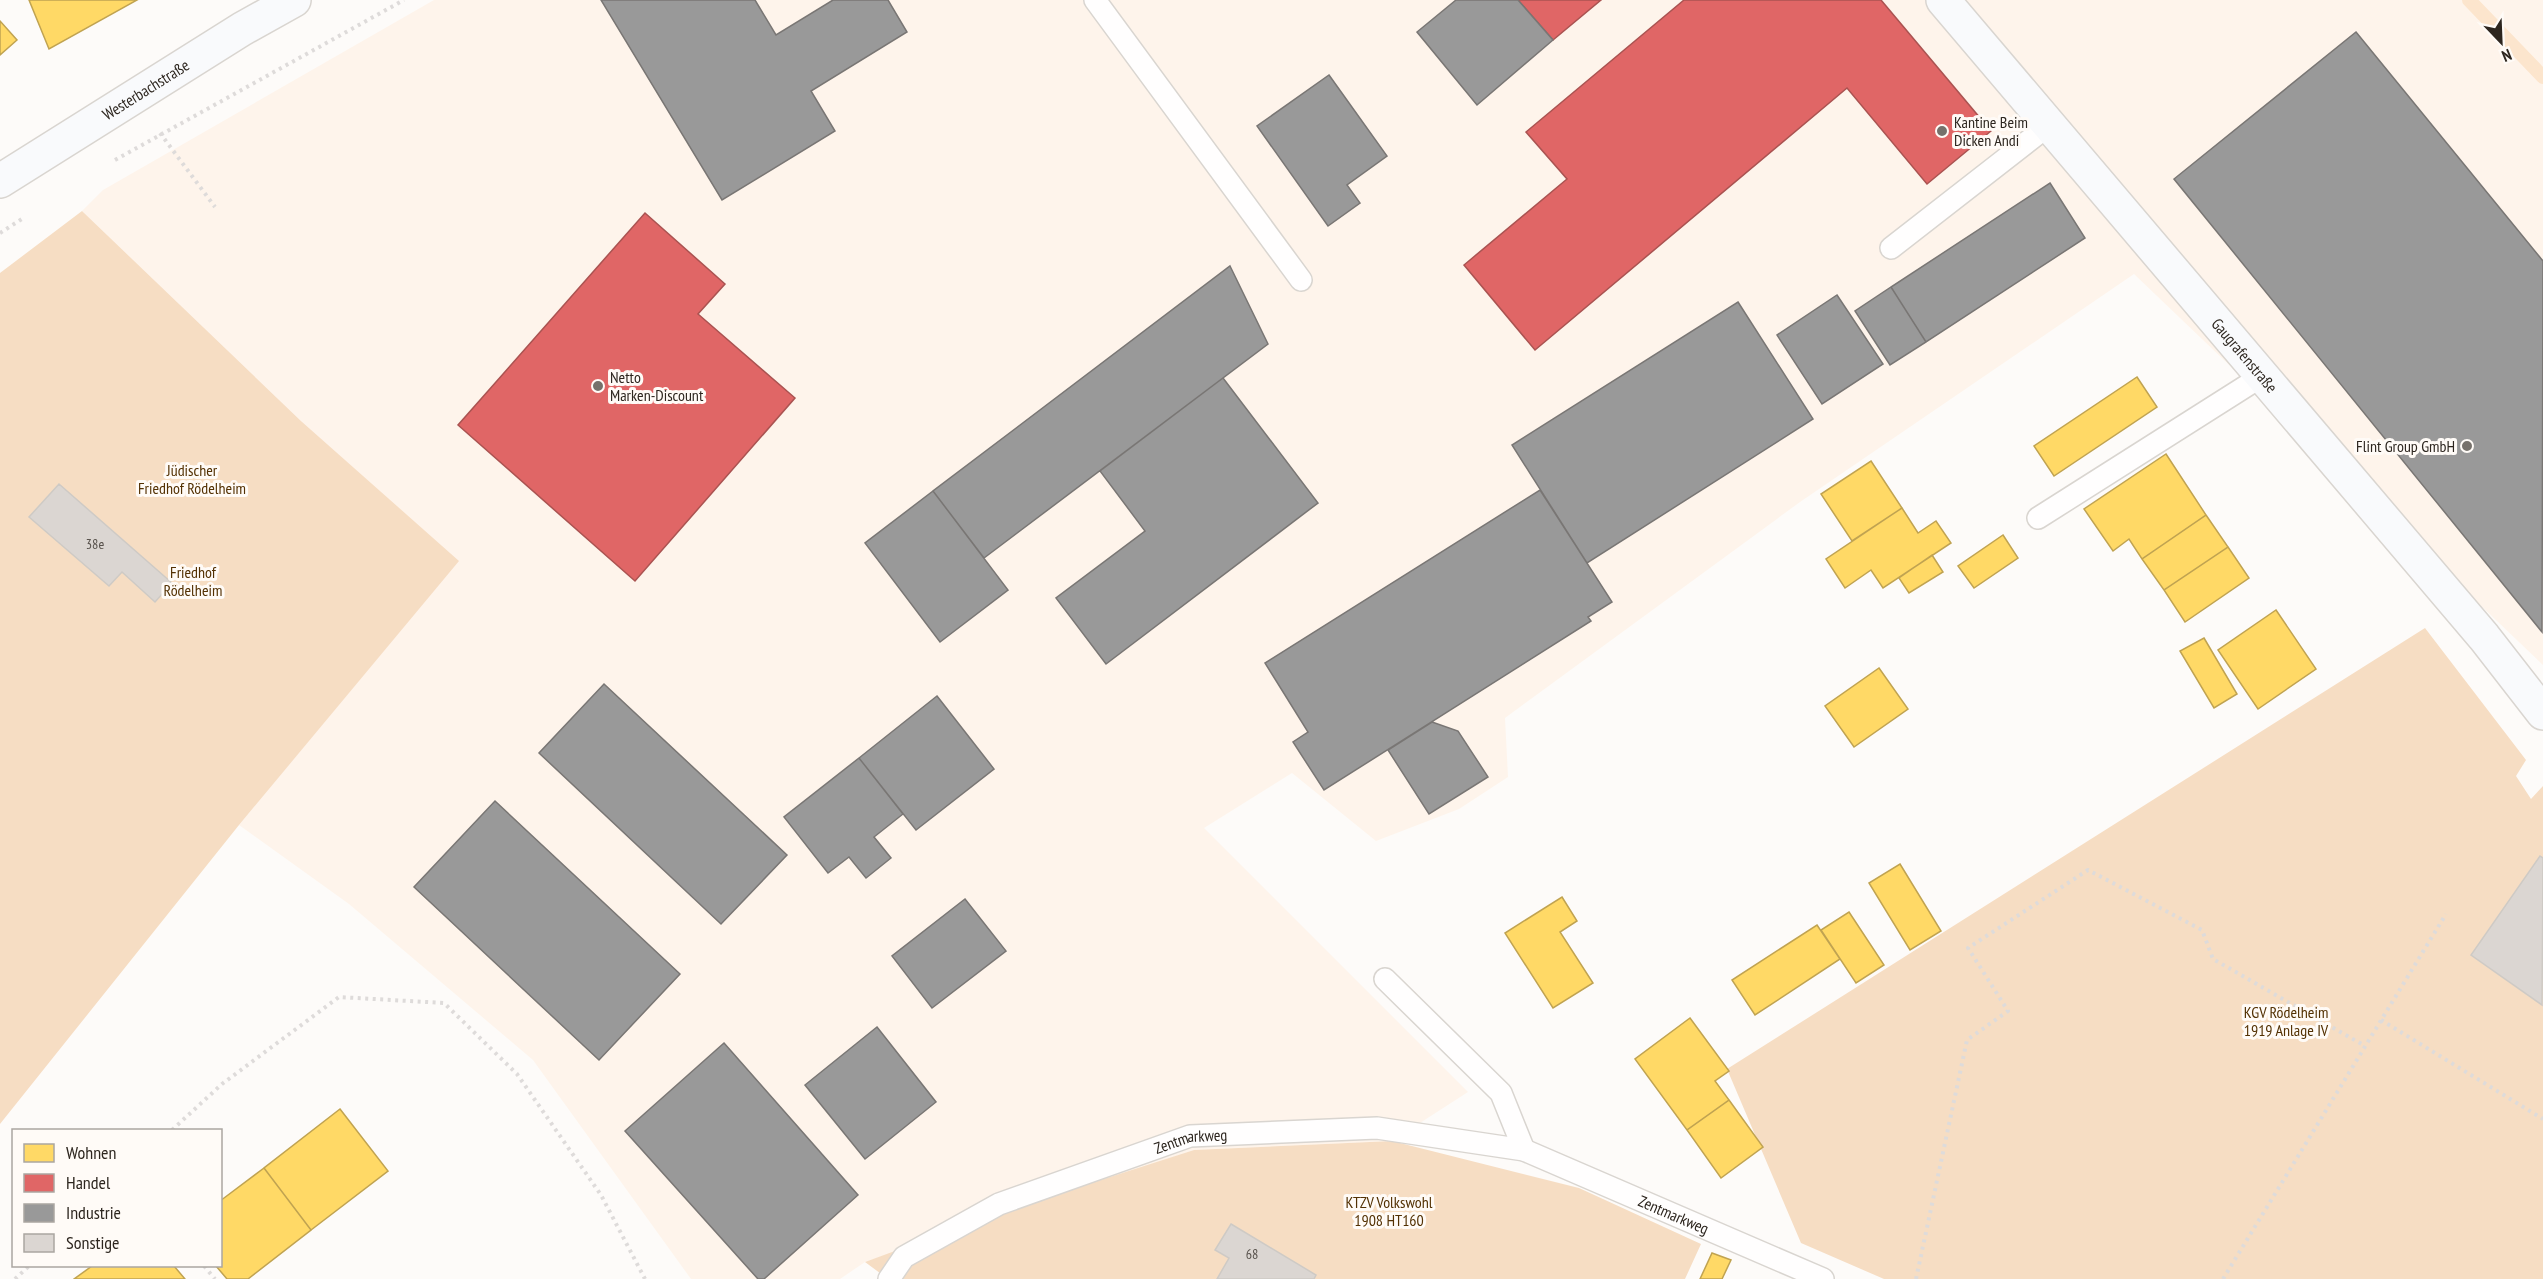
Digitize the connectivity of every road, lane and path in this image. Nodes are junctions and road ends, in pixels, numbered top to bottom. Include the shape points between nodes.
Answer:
1 (294, 0) edge
2 (404, 0) edge
3 (1095, 0) edge
4 (1943, 0) edge
5 (2049, 125) junction
6 (160, 133) junction
7 (113, 162) dead end
8 (0, 181) edge
9 (215, 207) dead end
10 (28, 214) dead end
11 (0, 233) edge
12 (1892, 248) dead end
13 (1301, 280) dead end
14 (2262, 376) junction
15 (2038, 518) dead end
16 (2543, 713) edge
17 (2446, 914) dead end
18 (1385, 979) dead end
19 (2381, 1020) junction
20 (2365, 1046) junction
21 (2543, 1119) edge
22 (174, 1129) edge
23 (1524, 1150) junction
24 (28, 1267) edge
25 (205, 1267) edge
26 (15, 1279) edge
27 (214, 1279) edge
28 (645, 1279) edge
29 (889, 1279) edge
30 (1823, 1279) edge
31 (1916, 1279) edge
32 (2223, 1279) edge

1 - 8 main road, Westerbachstraße
2 - 6 path
3 - 13 lane
4 - 5 main road, Gaugrafenstraße
5 - 12 lane
5 - 14 main road, Gaugrafenstraße
6 - 7 path
6 - 9 path
10 - 11 path
14 - 15 lane
14 - 16 main road, Gaugrafenstraße via 2484,637
17 - 19 path
18 - 23 lane via 1502,1093
19 - 20 path
19 - 21 path
20 - 31 path via 2213,959 2202,930 2088,870 1968,948 2008,1011 1967,1040
20 - 32 path
22 - 28 path via 222,1084 339,997 444,1003 516,1074 601,1195
23 - 29 lane, Zentmarkweg via 1377,1128 1190,1136 999,1204 904,1257
23 - 30 lane, Zentmarkweg
24 - 26 path
25 - 27 path

